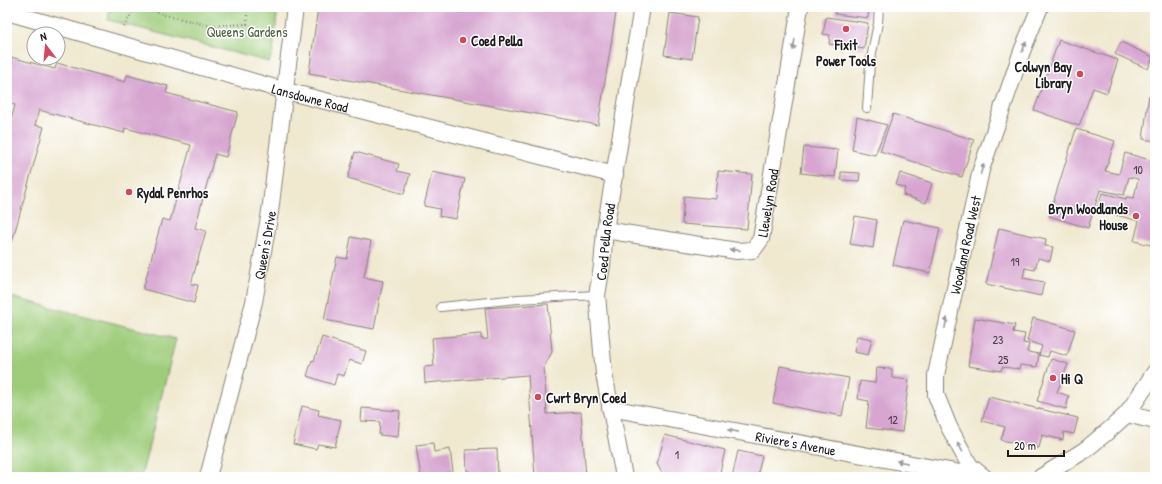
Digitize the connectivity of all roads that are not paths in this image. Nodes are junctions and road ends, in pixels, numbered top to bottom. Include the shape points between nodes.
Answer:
1 (295, 7) edge
2 (642, 7) edge
3 (800, 7) edge
4 (879, 7) edge
5 (1040, 7) edge
6 (7, 12) edge
7 (286, 90) junction
8 (867, 108) dead end
9 (615, 175) junction
10 (605, 230) junction
11 (597, 295) junction
12 (441, 307) dead end
13 (1155, 372) edge
14 (610, 408) junction
15 (1127, 414) junction
16 (1155, 421) edge
17 (1045, 476) edge
18 (208, 477) edge
19 (624, 477) edge
20 (983, 477) edge

1 - 7 street, Queen's Drive
2 - 9 street, Coed Pella Road
3 -> 10 street, Llewelyn Road via 761,240 753,250 737,251
4 - 8 lane via 870,62
20 -> 5 street, Woodland Road West via 970,466 949,427 936,395 936,375 981,170
6 - 7 street, Lansdowne Road
7 - 9 street, Lansdowne Road
7 - 18 street, Queen's Drive via 271,205 254,302
9 - 10 street, Coed Pella Road
10 - 11 street, Coed Pella Road
11 - 12 lane via 518,299
11 - 14 street, Coed Pella Road via 604,374
13 - 15 street
14 - 19 street, Coed Pella Road
20 -> 14 street, Riviere's Avenue
15 - 16 street
15 - 17 street via 1085,450

